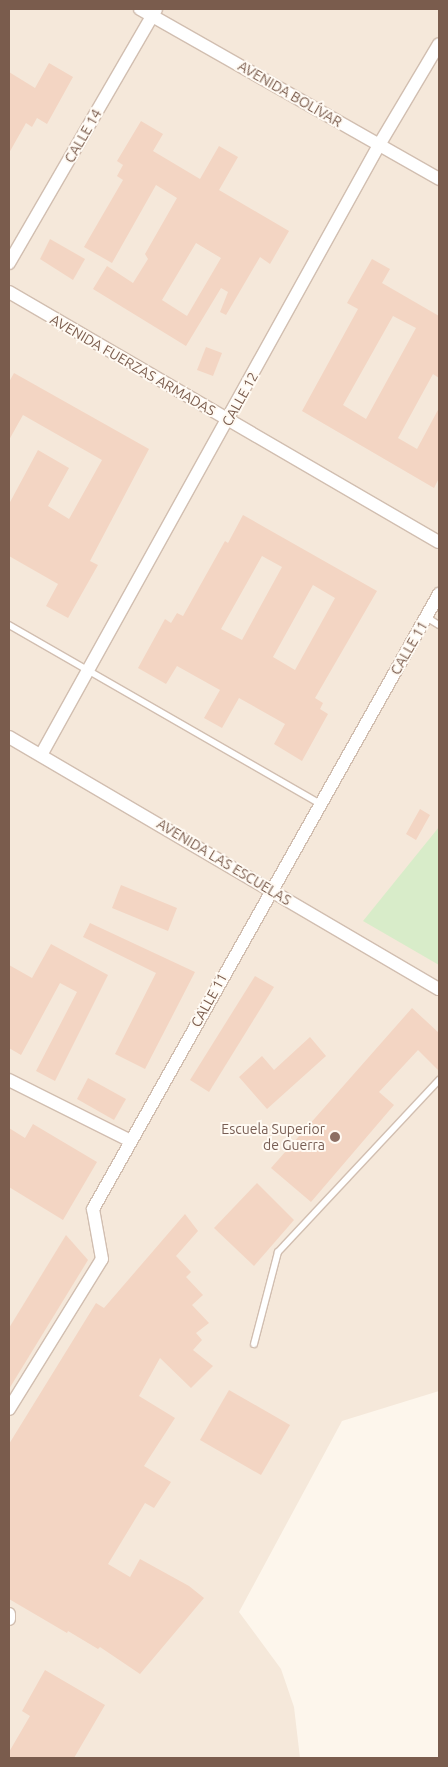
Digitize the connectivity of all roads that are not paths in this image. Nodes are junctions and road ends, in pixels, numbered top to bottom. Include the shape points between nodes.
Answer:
1 (140, 9) edge
2 (154, 12) edge
3 (439, 44) edge
4 (379, 145) junction
5 (439, 179) edge
6 (9, 263) edge
7 (9, 292) edge
8 (228, 420) junction
9 (439, 542) edge
10 (439, 594) edge
11 (426, 618) junction
12 (9, 625) edge
13 (439, 625) edge
14 (88, 673) junction
15 (9, 737) edge
16 (41, 755) junction
17 (320, 804) junction
18 (271, 890) junction
19 (439, 989) edge
20 (9, 1080) edge
21 (439, 1080) edge
22 (131, 1141) junction
23 (254, 1344) dead end
24 (9, 1409) edge
25 (9, 1614) edge
26 (9, 1619) edge

1 - 2 street, AVENIDA BOLÍVAR
2 - 4 street, AVENIDA BOLÍVAR
2 - 6 street, CALLE 14
3 - 4 street, CALLE 12
4 - 5 street, AVENIDA BOLÍVAR
4 - 8 street, CALLE 12
7 - 8 street, AVENIDA FUERZAS ARMADAS
8 - 9 street, AVENIDA FUERZAS ARMADAS
8 - 14 street, CALLE 12
10 - 11 street, CALLE 11
11 - 13 lane
11 - 17 street, CALLE 11
12 - 14 lane
14 - 16 street, CALLE 12
14 - 17 lane
15 - 16 street, AVENIDA LAS ESCUELAS
16 - 18 street, AVENIDA LAS ESCUELAS
17 - 18 street, CALLE 11
18 - 19 street, AVENIDA LAS ESCUELAS
18 - 22 street, CALLE 11
20 - 22 street
21 - 23 lane via 278,1252
22 - 24 street, CALLE 11 via 93,1209 102,1259
25 - 26 street

